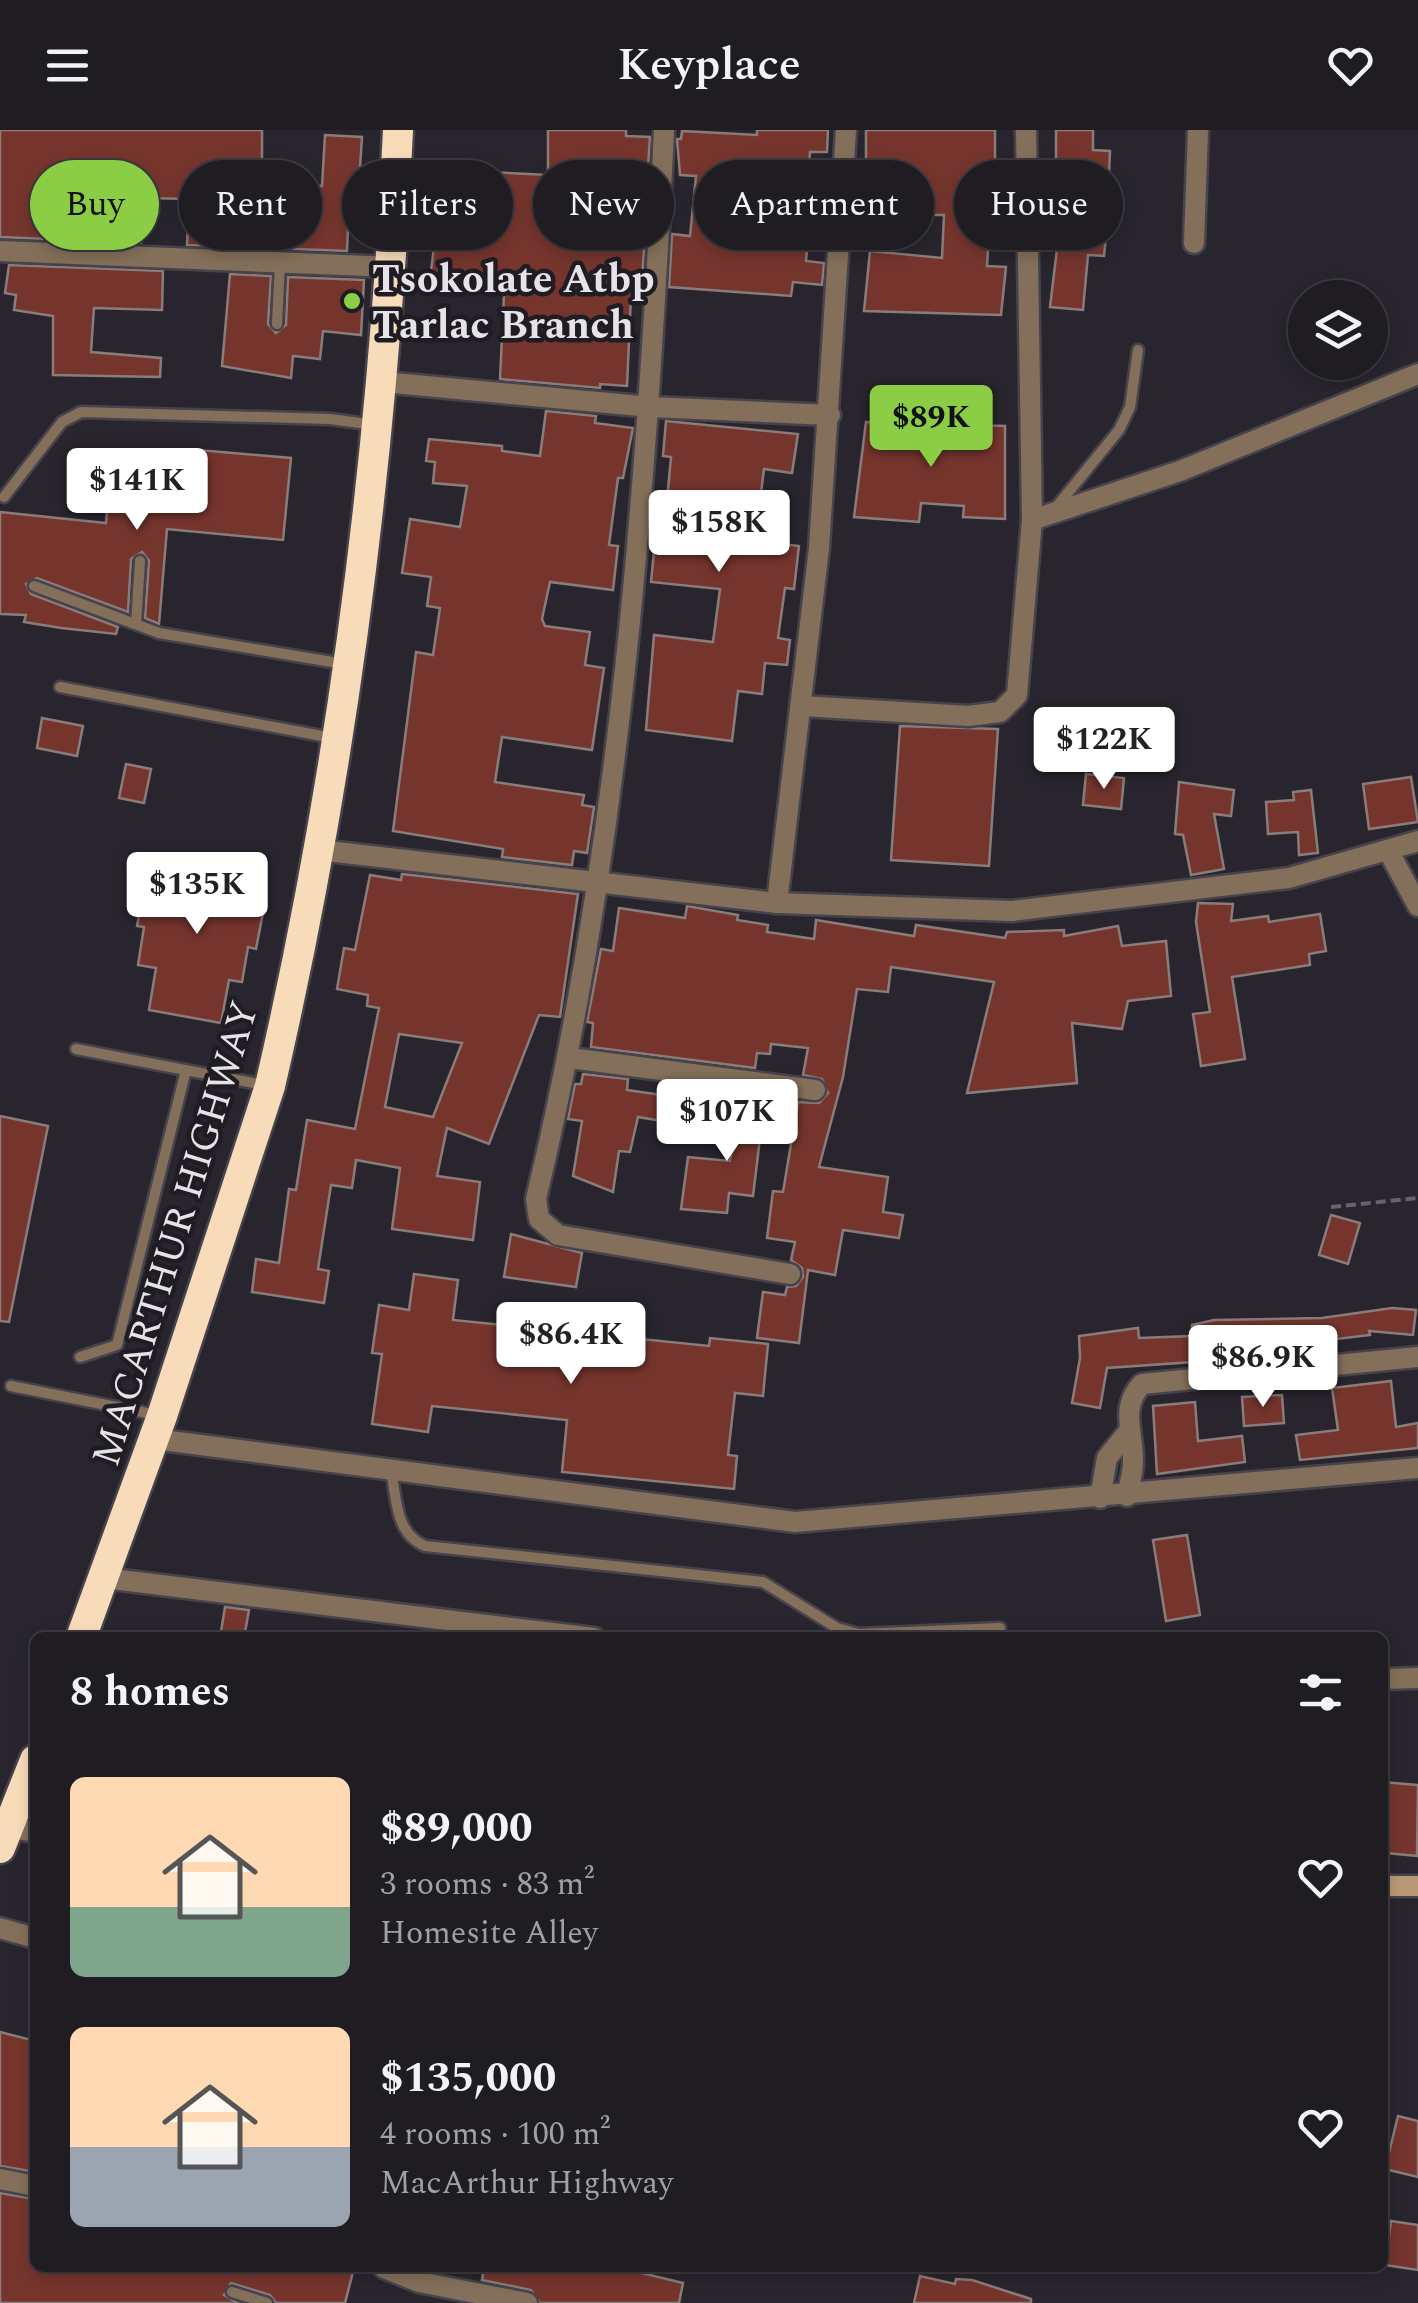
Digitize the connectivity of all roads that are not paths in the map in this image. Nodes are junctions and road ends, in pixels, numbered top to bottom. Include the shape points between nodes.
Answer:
1 (398, 130) edge
2 (664, 130) edge
3 (846, 130) edge
4 (1026, 130) edge
5 (1198, 130) edge
6 (1194, 243) dead end
7 (0, 251) edge
8 (280, 261) junction
9 (392, 267) junction
10 (277, 324) dead end
11 (1138, 350) dead end
12 (1418, 374) edge
13 (383, 382) junction
14 (651, 407) junction
15 (830, 415) junction
16 (380, 426) junction
17 (4, 496) dead end
18 (1041, 517) junction
19 (140, 561) dead end
20 (34, 586) dead end
21 (136, 624) junction
22 (350, 665) junction
23 (60, 687) dead end
24 (802, 706) junction
25 (339, 739) junction
26 (1418, 841) edge
27 (319, 850) junction
28 (1389, 852) junction
29 (599, 881) junction
30 (777, 902) junction
31 (1418, 906) edge
32 (76, 1049) dead end
33 (570, 1058) junction
34 (186, 1070) junction
35 (270, 1086) junction
36 (814, 1090) dead end
37 (790, 1274) dead end
38 (80, 1357) dead end
39 (1418, 1357) edge
40 (11, 1386) dead end
41 (158, 1428) junction
42 (1128, 1432) junction
43 (1418, 1468) edge
44 (391, 1470) junction
45 (1126, 1496) junction
46 (1100, 1498) junction
47 (104, 1578) junction
48 (1000, 1628) dead end
49 (83, 1632) edge
50 (545, 1632) edge
51 (852, 1632) edge
52 (906, 1632) edge
53 (1418, 1678) edge
54 (1388, 1679) edge
55 (30, 1775) edge
56 (11, 1833) edge
57 (1388, 1886) edge
58 (1418, 1886) edge
59 (0, 1928) edge
60 (30, 1937) edge
61 (0, 2179) edge
62 (30, 2185) edge
63 (389, 2272) edge
64 (232, 2292) dead end
65 (417, 2293) edge
66 (267, 2303) edge
67 (528, 2303) edge

1 - 9 highway, MACARTHUR HIGHWAY
2 - 14 street
3 - 15 street
4 - 18 street
5 - 6 street
7 - 8 street
8 - 9 street
8 - 10 lane
9 - 13 highway, MACARTHUR HIGHWAY
11 - 18 lane via 1130,407 1119,430
12 - 18 street via 1180,470
13 - 14 street
13 - 16 highway, MACARTHUR HIGHWAY
14 - 15 street
14 - 29 street
15 - 24 street
16 - 17 lane via 81,412 62,422
16 - 22 highway, MACARTHUR HIGHWAY
18 - 24 street via 1017,696 1000,712
19 - 21 lane
20 - 21 lane
21 - 22 lane via 159,634
22 - 25 highway, MACARTHUR HIGHWAY
23 - 25 lane
24 - 30 street
25 - 27 highway, MACARTHUR HIGHWAY
26 - 28 street
27 - 29 street
27 - 35 highway, MACARTHUR HIGHWAY
28 - 30 street via 1289,878 1051,908
28 - 31 street
29 - 30 street
29 - 33 street
32 - 34 lane
33 - 36 street
33 - 37 street via 536,1199 540,1219 558,1235 588,1244
34 - 35 lane
34 - 38 lane via 117,1345
35 - 41 highway, MACARTHUR HIGHWAY
39 - 42 street via 1142,1384 1131,1396
40 - 41 lane
41 - 44 street
41 - 47 highway, MACARTHUR HIGHWAY
42 - 45 street via 1133,1462
42 - 46 street via 1108,1458
43 - 45 street
44 - 46 street via 775,1522
44 - 51 lane via 402,1524 410,1539 425,1546 763,1582
45 - 46 street
47 - 49 highway, MACARTHUR HIGHWAY
47 - 50 street
48 - 52 lane
53 - 54 street
55 - 56 highway
57 - 58 street
59 - 60 street
61 - 62 street
63 - 65 street
64 - 66 lane
65 - 67 street

